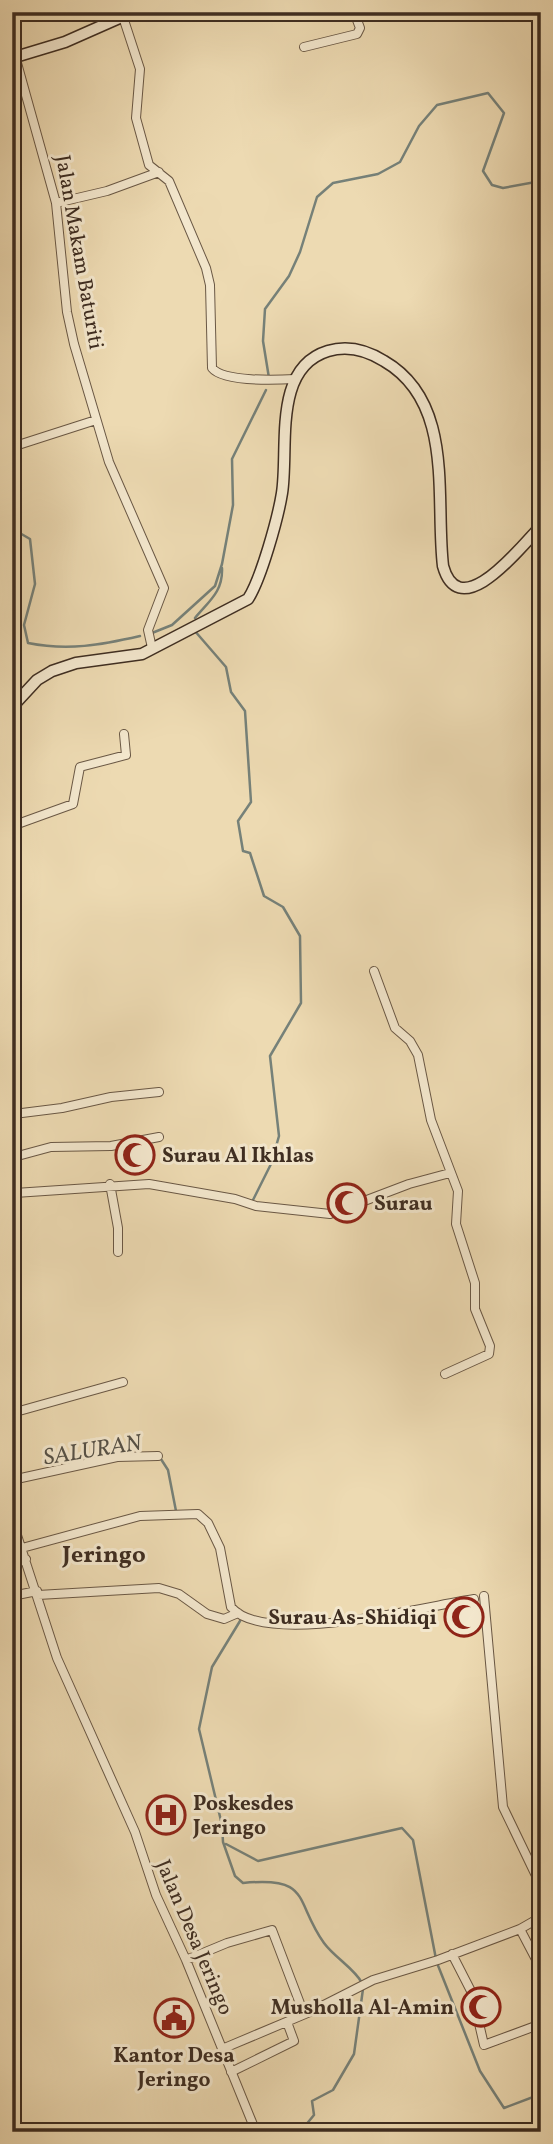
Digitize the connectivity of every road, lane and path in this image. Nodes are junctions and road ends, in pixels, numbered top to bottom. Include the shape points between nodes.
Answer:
1 (354, 12) edge
2 (128, 15) edge
3 (304, 47) dead end
4 (14, 53) edge
5 (159, 172) junction
6 (56, 203) junction
7 (295, 379) junction
8 (96, 420) junction
9 (12, 447) edge
10 (541, 526) edge
11 (152, 648) junction
12 (12, 707) edge
13 (124, 734) dead end
14 (12, 825) edge
15 (374, 971) dead end
16 (159, 1092) dead end
17 (13, 1111) edge
18 (159, 1137) dead end
19 (14, 1157) edge
20 (14, 1169) edge
21 (450, 1173) junction
22 (110, 1184) junction
23 (15, 1193) junction
24 (12, 1211) edge
25 (118, 1252) dead end
26 (445, 1374) dead end
27 (123, 1382) dead end
28 (12, 1413) edge
29 (158, 1456) dead end
30 (12, 1480) edge
31 (12, 1520) edge
32 (22, 1548) junction
33 (26, 1559) junction
34 (12, 1564) edge
35 (38, 1593) junction
36 (12, 1595) edge
37 (484, 1596) dead end
38 (474, 1599) dead end
39 (237, 1613) junction
40 (541, 1886) edge
41 (541, 1917) edge
42 (520, 1928) junction
43 (452, 1954) junction
44 (186, 1960) junction
45 (541, 1969) edge
46 (304, 2014) junction
47 (288, 2022) junction
48 (541, 2024) edge
49 (222, 2049) junction
50 (231, 2072) junction
51 (256, 2132) edge

1 - 3 street via 360,28 357,34
2 - 4 street via 57,45
2 - 5 street via 140,69 136,118 149,165
4 - 6 street, Jalan Makam Baturiti
5 - 6 street
5 - 7 street via 170,183 206,268 213,370 265,380
6 - 8 street, Jalan Makam Baturiti via 67,312
7 - 10 street via 317,356 353,349 387,362 416,389 433,425 443,566 455,584 468,588 485,582
7 - 11 street via 289,397 280,504 250,595 240,606
8 - 9 street
8 - 11 street, Jalan Makam Baturiti via 109,462 164,588 148,630
11 - 12 street via 133,656 61,666 37,680
13 - 14 street via 126,755 80,767 73,804
15 - 21 street via 396,1028 418,1055 425,1099
16 - 17 street
17 - 19 street
18 - 19 street via 111,1146 51,1147
19 - 20 street
20 - 23 street
21 - 22 street via 330,1214 256,1206 164,1185
21 - 26 street via 458,1191 456,1224 475,1283 475,1309 490,1346 489,1354
22 - 23 street
22 - 25 street
23 - 24 street
27 - 28 street
29 - 30 street via 117,1457
31 - 32 street, Jalan Desa Jeringo
32 - 33 street, Jalan Desa Jeringo
32 - 39 street via 140,1516 195,1514 208,1523 220,1548 229,1601
33 - 34 street
33 - 35 street, Jalan Desa Jeringo
35 - 36 street
35 - 39 street via 159,1588 179,1594 207,1614 223,1619
35 - 44 street, Jalan Desa Jeringo via 57,1658
37 - 40 street via 503,1807
38 - 39 street via 326,1624 266,1621
41 - 42 street
42 - 43 street
42 - 45 street
43 - 46 street via 373,1980
43 - 48 street via 472,1993 484,2046
44 - 46 street via 272,1930
44 - 49 street, Jalan Desa Jeringo
46 - 47 street
47 - 49 street
47 - 50 street via 294,2040
49 - 50 street, Jalan Desa Jeringo
50 - 51 street, Jalan Desa Jeringo

